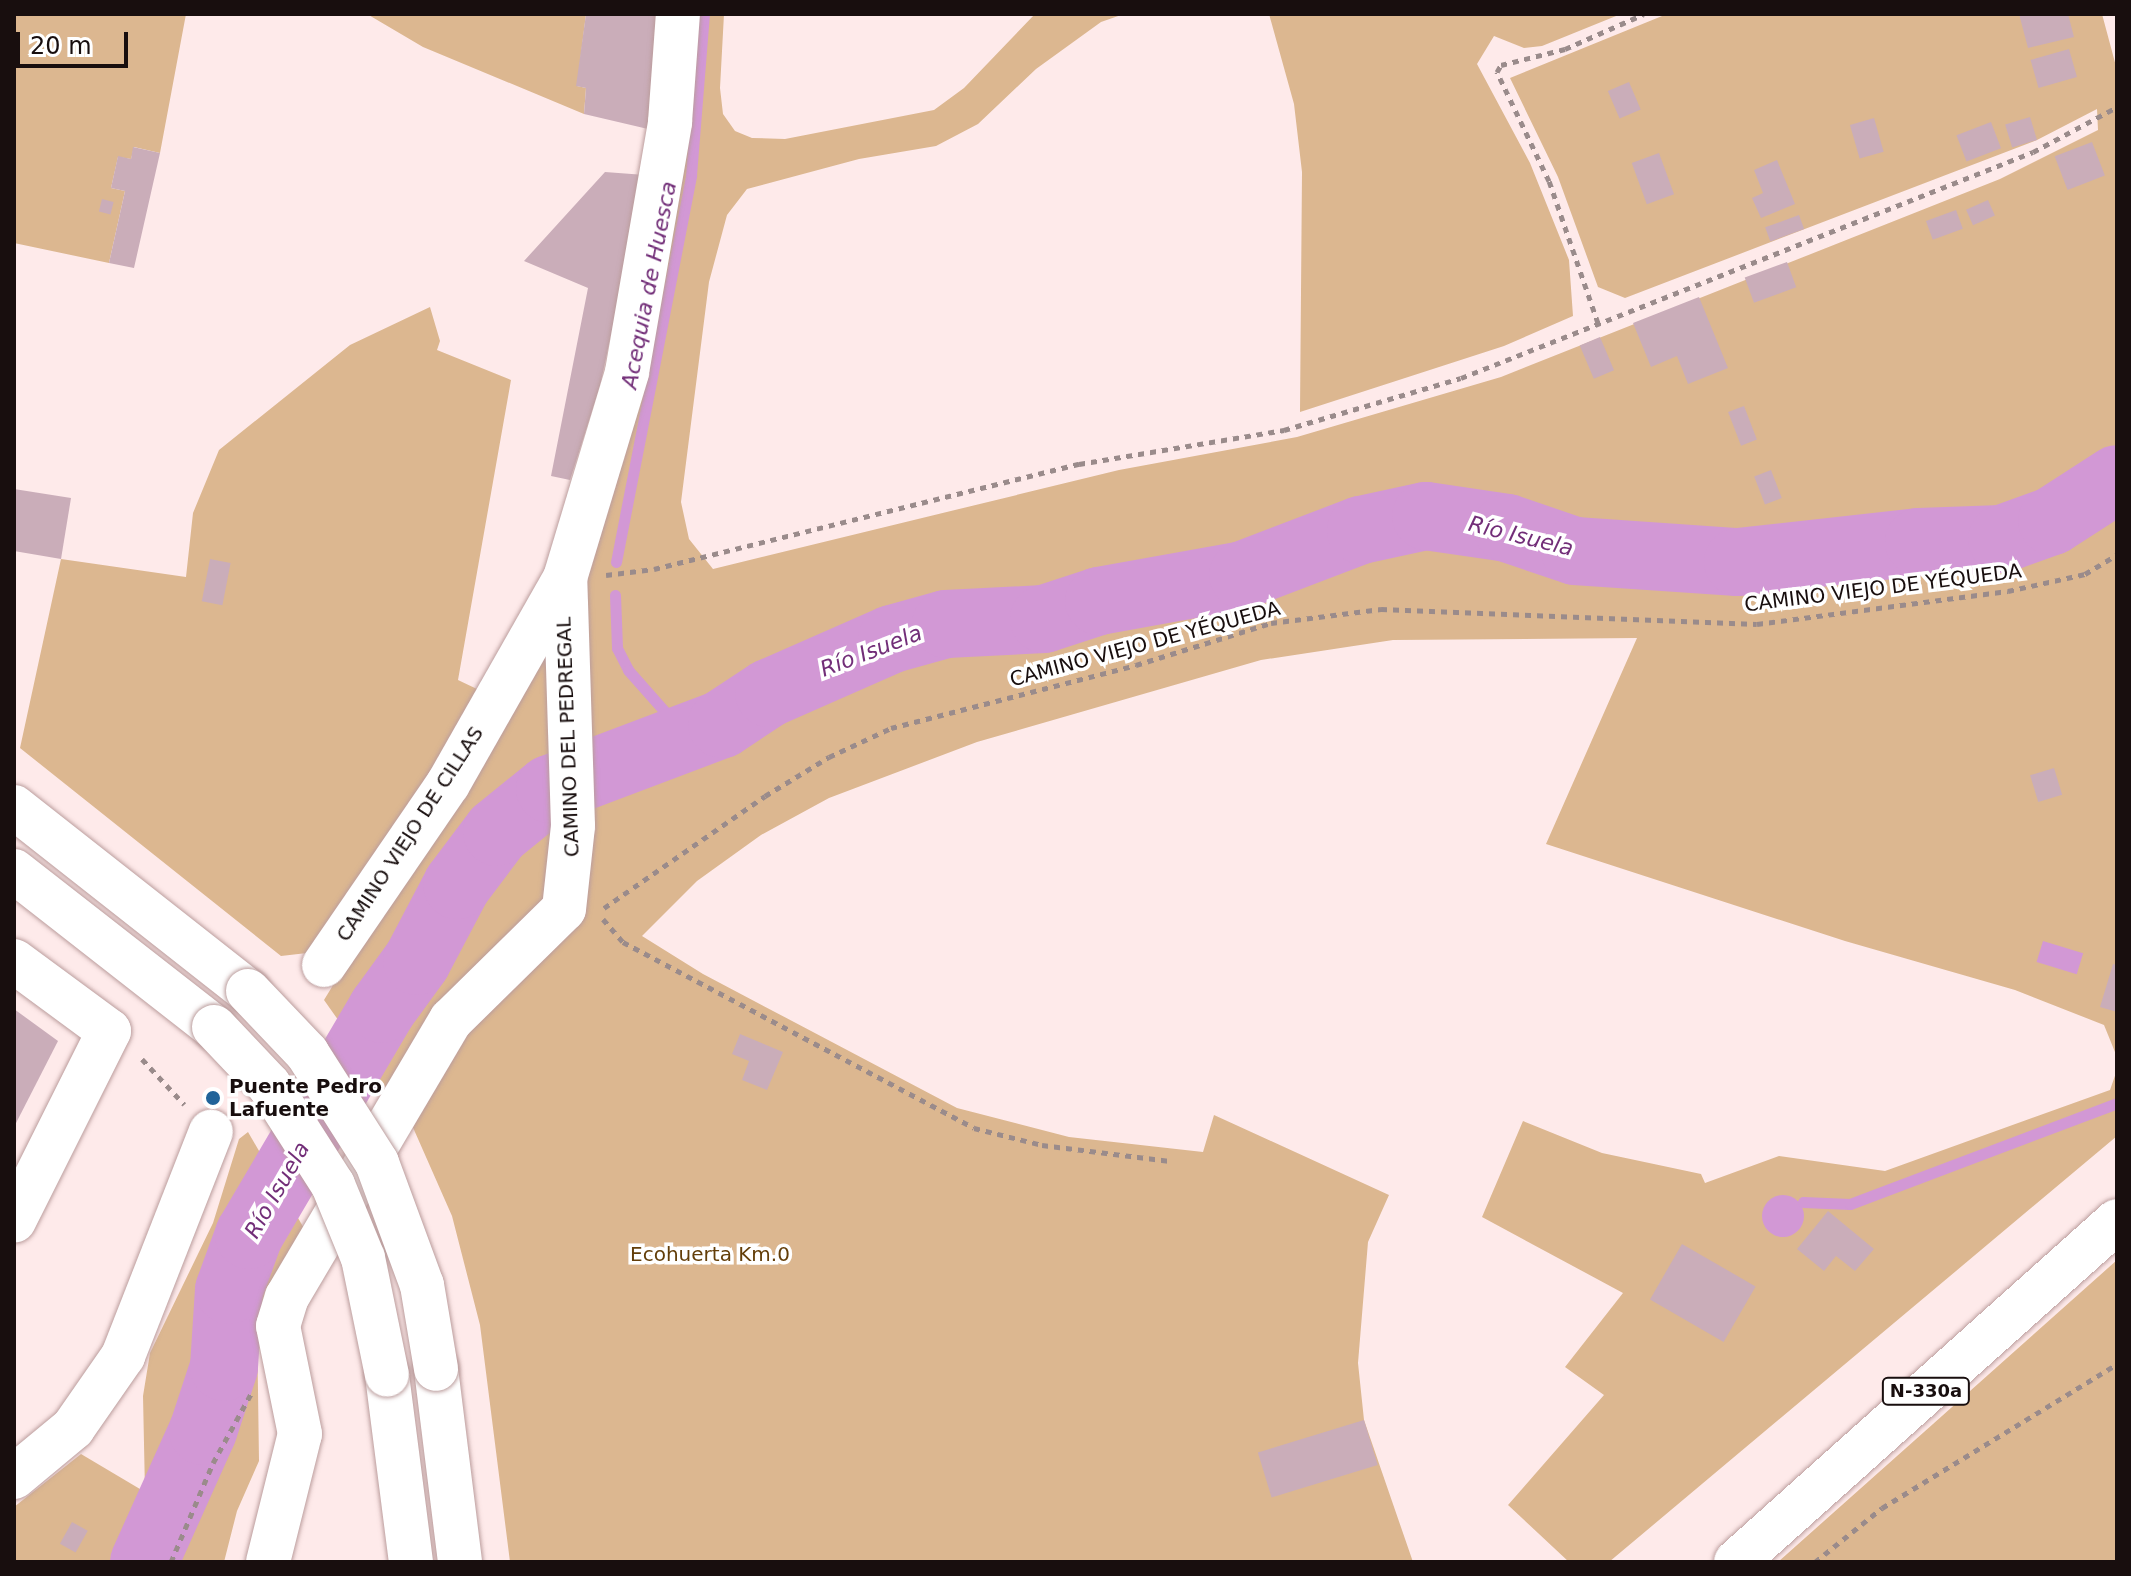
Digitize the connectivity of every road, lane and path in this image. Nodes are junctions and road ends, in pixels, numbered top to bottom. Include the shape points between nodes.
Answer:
1 (678, 14) edge
2 (1644, 14) edge
3 (2117, 107) edge
4 (1598, 323) junction
5 (2117, 555) edge
6 (565, 578) junction
7 (14, 807) edge
8 (14, 871) edge
9 (14, 961) edge
10 (324, 965) dead end
11 (109, 1031) junction
12 (211, 1132) joint
13 (1170, 1161) dead end
14 (14, 1221) edge
15 (2117, 1221) edge
16 (2117, 1364) edge
17 (286, 1366) junction
18 (14, 1477) edge
19 (171, 1562) edge
20 (268, 1562) edge
21 (411, 1562) edge
22 (460, 1562) edge
23 (1736, 1562) edge
24 (1815, 1562) edge

1 - 6 main road, CAMINO VIEJO DE CILLAS via 670,122 627,372
2 - 4 path via 1565,49 1501,65 1497,72 1549,181
3 - 4 path via 2033,152
4 - 6 path via 1461,378 1284,430 1079,464 654,569
5 - 13 path, CAMINO VIEJO DE YÉQUEDA via 2085,574 2008,591 1757,624 1381,609 1271,623 1136,665 891,728 765,796 634,892 597,912 623,942 974,1128 1042,1145
6 - 10 main road, CAMINO VIEJO DE CILLAS via 448,784
6 - 17 main road, CAMINO DEL PEDREGAL via 573,826 564,909 451,1020 287,1297 278,1326
7 - 22 main road, bridge via 248,991 307,1053 377,1163 422,1285
8 - 21 main road, bridge via 214,1027 269,1085 333,1185 363,1258 387,1375
9 - 11 main road
11 - 12 path
11 - 14 main road
12 - 18 main road via 123,1356 73,1428
15 - 23 main road, N-330a
16 - 24 path via 1882,1508
17 - 19 path via 251,1395 234,1422
17 - 20 main road, CAMINO DEL PEDREGAL via 300,1434

